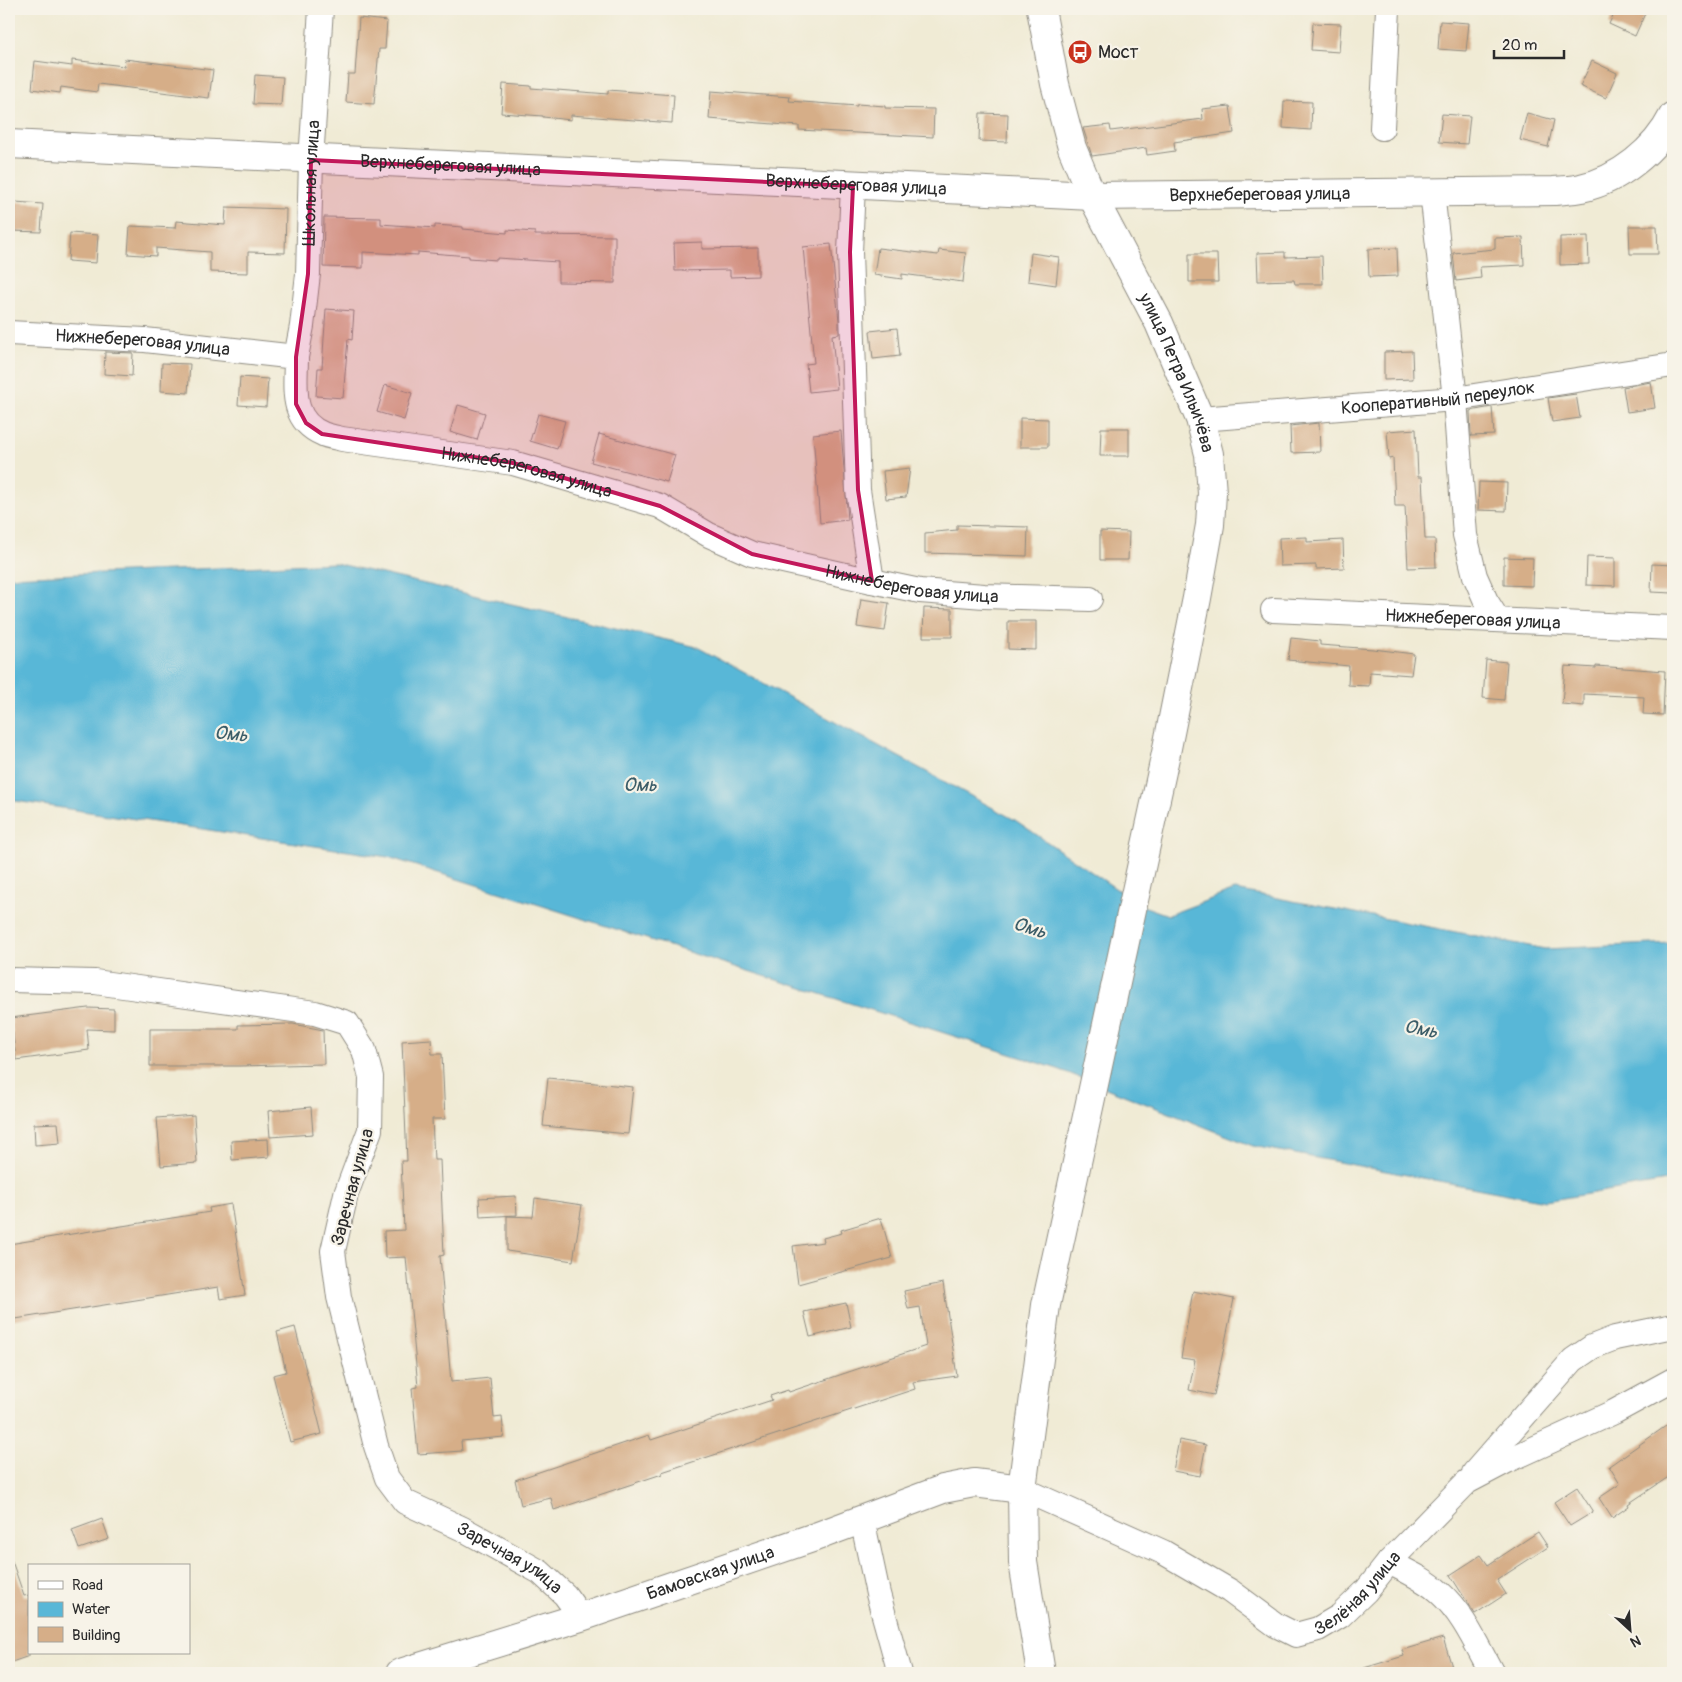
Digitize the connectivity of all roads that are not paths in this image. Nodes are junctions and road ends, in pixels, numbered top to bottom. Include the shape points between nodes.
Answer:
1 (321, 9) edge
2 (1041, 9) edge
3 (1388, 9) edge
4 (1673, 116) edge
5 (1382, 128) dead end
6 (9, 144) edge
7 (311, 160) junction
8 (853, 186) junction
9 (1432, 192) junction
10 (1092, 196) junction
11 (9, 333) edge
12 (296, 357) junction
13 (1673, 365) edge
14 (1455, 399) junction
15 (1200, 419) junction
16 (872, 581) junction
17 (1090, 599) dead end
18 (1273, 610) dead end
19 (1498, 620) junction
20 (1673, 628) edge
21 (9, 980) edge
22 (1673, 1326) edge
23 (1673, 1380) edge
24 (1467, 1482) junction
25 (1022, 1489) junction
26 (862, 1519) junction
27 (1389, 1562) junction
28 (581, 1617) junction
29 (400, 1673) edge
30 (900, 1673) edge
31 (1041, 1673) edge
32 (1492, 1673) edge

1 - 7 street, Школьная улица
2 - 10 street, улица Петра Ильичёва via 1055,84 1072,148
3 - 5 street
4 - 9 street, Верхнебереговая улица via 1656,142 1630,165 1606,180 1582,188
6 - 7 street, Верхнебереговая улица
7 - 8 street, Верхнебереговая улица
7 - 12 street, Школьная улица via 308,274
8 - 10 street, Верхнебереговая улица
8 - 16 street via 850,252 858,490
9 - 10 street, Верхнебереговая улица
9 - 14 street
10 - 15 street, улица Петра Ильичёва via 1159,323
11 - 12 street, Нижнебереговая улица via 145,340
12 - 16 street, Нижнебереговая улица via 296,404 306,423 322,434 513,463 660,506 709,535 752,554
13 - 14 street, Кооперативный переулок
14 - 15 street, Кооперативный переулок
14 - 19 street via 1465,535 1475,576
15 - 25 street, улица Петра Ильичёва via 1209,454 1210,525 1166,753 1046,1305
16 - 17 street, Нижнебереговая улица via 920,591
18 - 19 street, Нижнебереговая улица
19 - 20 street, Нижнебереговая улица
21 - 28 street, Заречная улица via 95,982 315,1013 347,1023 364,1050 371,1077 370,1130 346,1194 333,1250 339,1297 387,1478 405,1502 463,1529 540,1572 565,1595
22 - 24 street via 1615,1338 1592,1347 1573,1360
23 - 24 street, Зелёная улица
24 - 27 street, Зелёная улица
25 - 26 street, Бамовская улица via 974,1483 944,1489
25 - 27 street, Зелёная улица via 1163,1552 1296,1635 1318,1629 1340,1616
25 - 31 street, улица Петра Ильичёва via 1023,1562
26 - 28 street, Бамовская улица
26 - 30 street
27 - 32 street via 1440,1592 1461,1618
28 - 29 street, Бамовская улица

